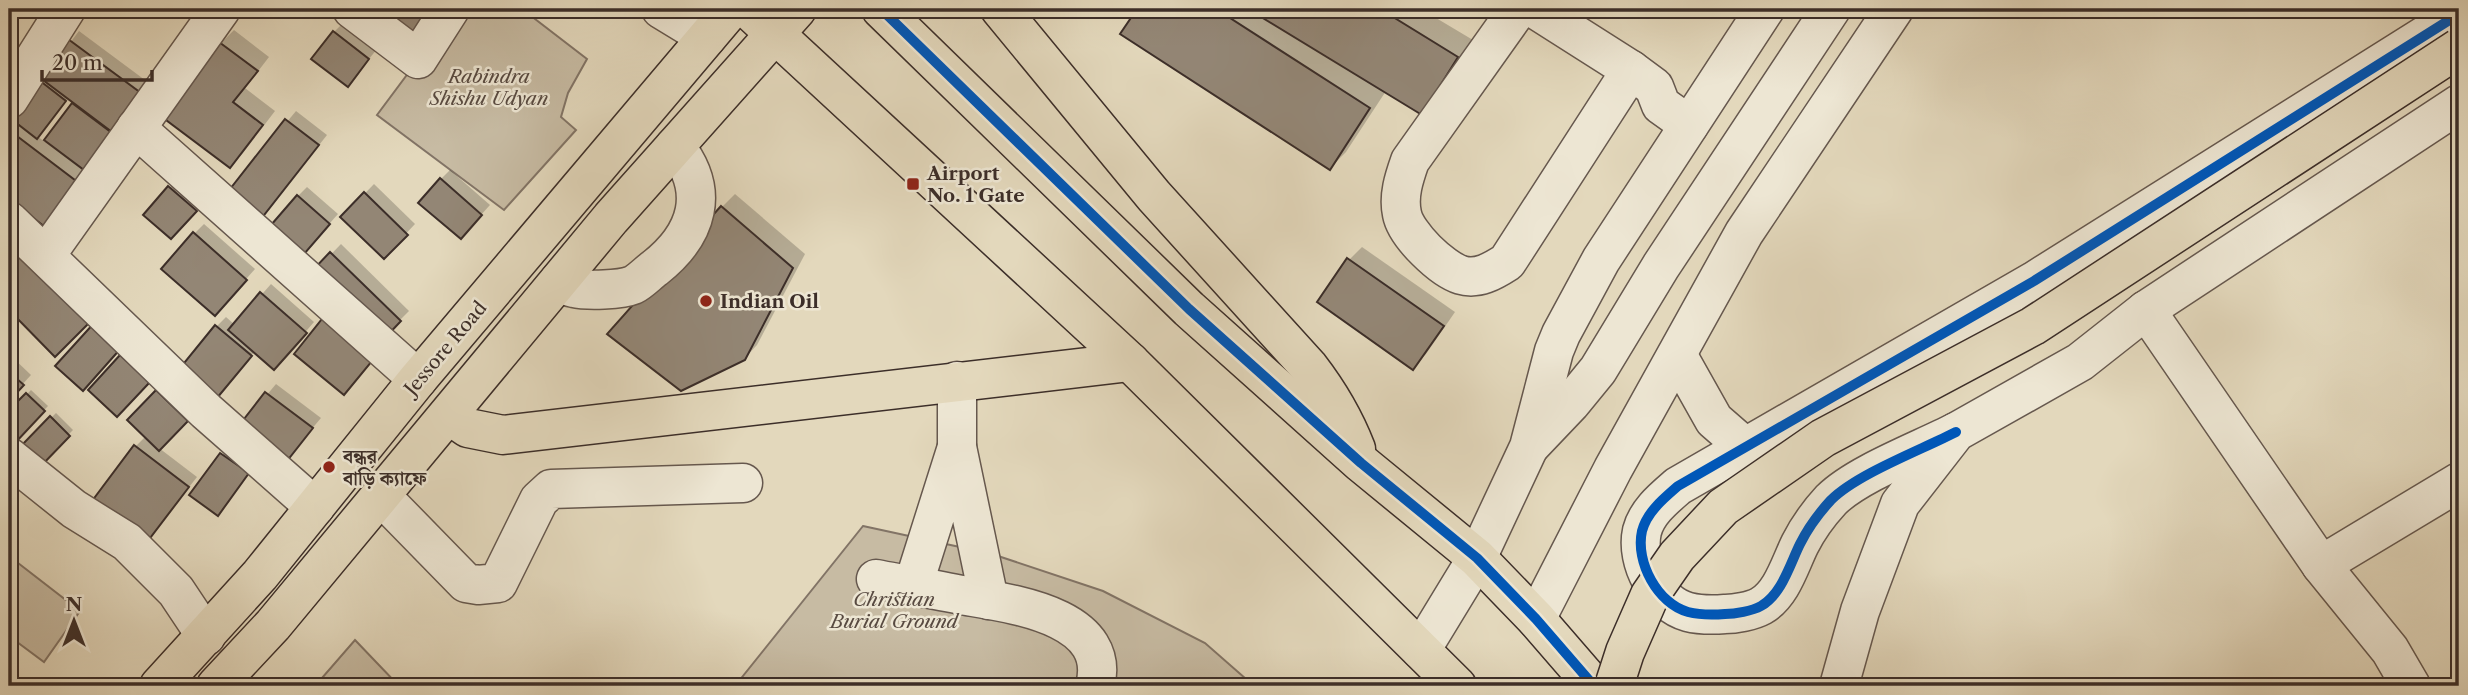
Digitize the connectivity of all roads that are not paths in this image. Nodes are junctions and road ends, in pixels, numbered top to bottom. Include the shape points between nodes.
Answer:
1 (66, 9) edge
2 (221, 9) edge
3 (352, 9) edge
4 (450, 9) edge
5 (661, 9) edge
6 (748, 9) edge
7 (881, 9) edge
8 (1000, 9) edge
9 (1518, 9) edge
10 (1535, 9) edge
11 (1765, 9) edge
12 (1831, 9) edge
13 (1894, 9) edge
14 (2459, 14) edge
15 (786, 22) edge
16 (719, 23) edge
17 (2459, 48) edge
18 (1643, 79) junction
19 (9, 99) edge
20 (2459, 104) edge
21 (1694, 117) junction
22 (136, 128) junction
23 (675, 146) junction
24 (11, 228) edge
25 (46, 255) junction
26 (559, 282) junction
27 (2146, 310) junction
28 (1678, 356) junction
29 (1130, 362) junction
30 (418, 379) junction
31 (957, 381) junction
32 (449, 415) junction
33 (1956, 432) junction
34 (957, 447) junction
35 (1529, 447) junction
36 (1745, 447) junction
37 (9, 457) edge
38 (1361, 463) junction
39 (743, 482) dead end
40 (2459, 482) edge
41 (381, 496) junction
42 (315, 508) junction
43 (1477, 558) junction
44 (2321, 565) junction
45 (876, 579) dead end
46 (913, 586) junction
47 (989, 600) junction
48 (1536, 619) junction
49 (206, 636) junction
50 (1421, 650) junction
51 (159, 686) edge
52 (216, 686) edge
53 (1095, 686) edge
54 (1457, 686) edge
55 (1594, 686) edge
56 (1614, 686) edge
57 (1839, 686) edge
58 (2411, 686) edge

1 - 19 street
2 - 22 street
3 - 4 street via 418,59
5 - 16 street
6 - 15 main road
7 - 38 main road via 1189,309
8 - 38 main road via 1154,196 1309,367 1330,394
9 - 18 street via 1410,161 1404,178 1400,201 1410,234 1461,275 1490,273 1507,262
10 - 18 street
11 - 21 street
12 - 35 street via 1598,370
13 - 28 street via 1744,233
14 - 36 street via 2034,281
15 - 23 main road
15 - 29 main road
16 - 30 main road, Jessore Road
17 - 56 main road, bridge via 2033,326 1823,438 1723,507 1677,556 1650,596
18 - 21 street via 1661,105
20 - 27 street
21 - 35 street via 1601,260 1561,334
22 - 25 street
22 - 30 street
23 - 26 main road
23 - 26 street via 693,176 697,199 691,229 668,257 634,285 574,288
24 - 25 street
25 - 42 street via 206,411
26 - 32 main road
27 - 33 street via 2080,362
27 - 44 street
28 - 36 street via 1714,420
28 - 48 street via 1613,468
29 - 31 main road
29 - 50 main road
30 - 42 main road, Jessore Road
31 - 32 main road via 503,435 468,428
31 - 34 street
32 - 41 main road
33 - 36 street via 1853,482 1831,499 1808,530 1777,590 1761,606 1733,614 1686,612 1664,598 1646,570 1640,551 1643,530 1657,504 1678,486
33 - 57 street via 1900,504 1860,611
34 - 46 street
34 - 47 street
35 - 43 street
37 - 49 street via 74,509 127,542 176,591
38 - 43 main road
39 - 41 street via 551,489 539,499 498,583 478,585 466,583
40 - 44 street
41 - 52 main road
42 - 49 main road, Jessore Road
43 - 48 main road
43 - 50 street
44 - 58 street via 2390,650
45 - 46 street
46 - 47 street
47 - 53 street via 1053,615 1073,628 1090,645 1099,668
48 - 55 main road
49 - 51 main road, Jessore Road
50 - 54 main road

